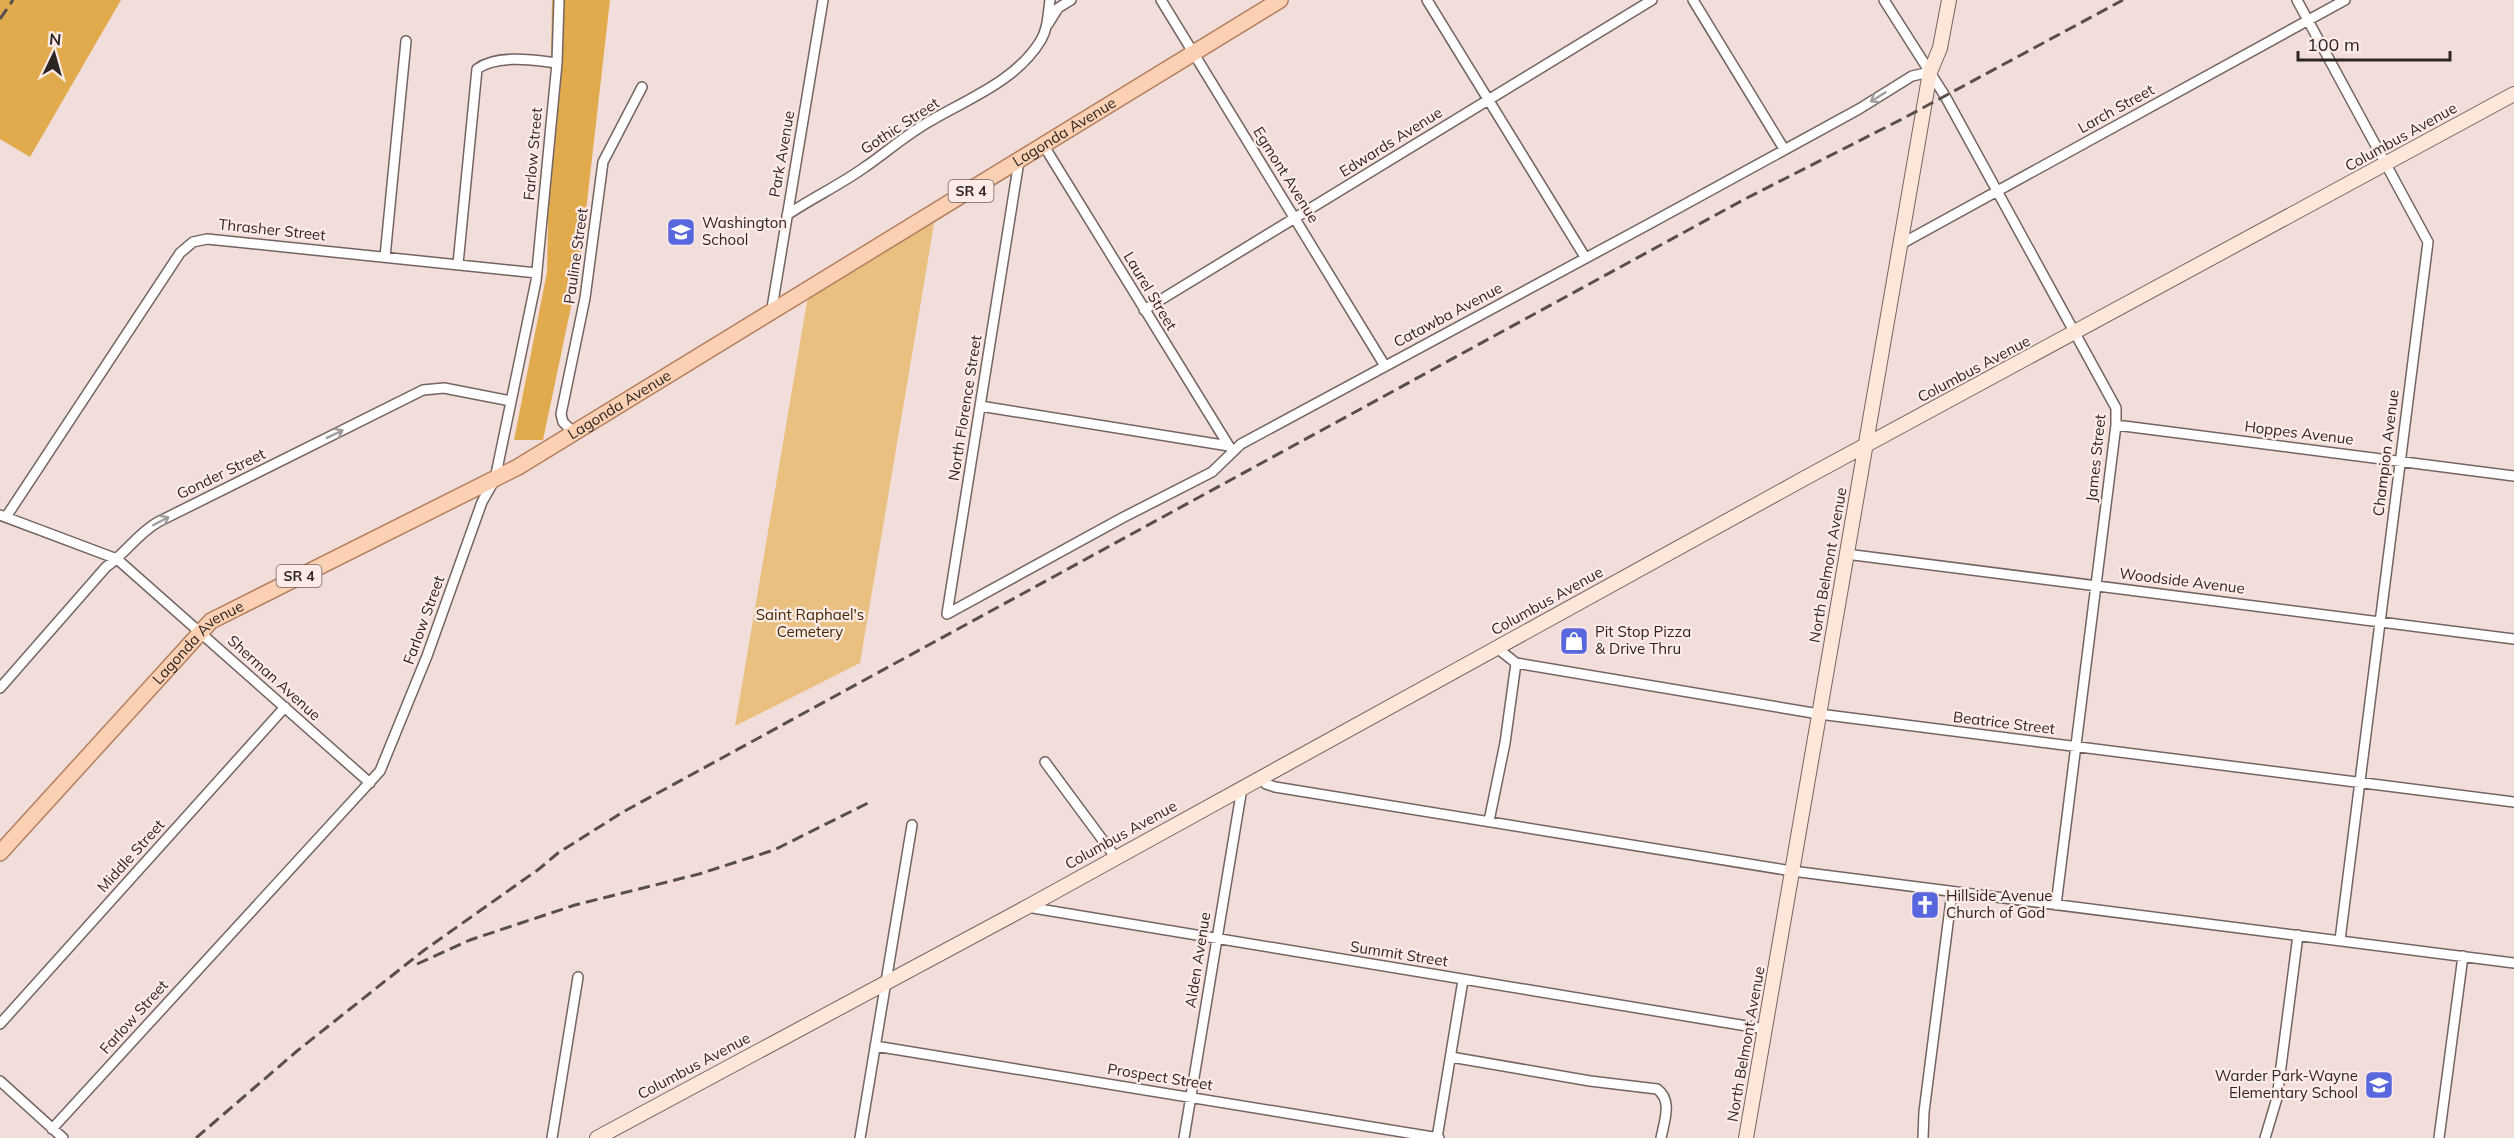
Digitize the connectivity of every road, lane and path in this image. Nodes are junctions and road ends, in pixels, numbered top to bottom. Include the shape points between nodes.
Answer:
1 (559, 0) edge
2 (823, 0) edge
3 (1050, 0) edge
4 (1071, 0) edge
5 (1161, 0) edge
6 (1280, 0) edge
7 (1427, 0) edge
8 (1652, 0) edge
9 (1694, 0) edge
10 (1884, 0) edge
11 (1948, 0) edge
12 (2297, 0) edge
13 (2345, 0) edge
14 (2308, 20) junction
15 (1047, 27) junction
16 (406, 41) dead end
17 (1194, 53) junction
18 (556, 63) junction
19 (1930, 72) junction
20 (642, 87) dead end
21 (2514, 94) edge
22 (1488, 100) junction
23 (1044, 146) junction
24 (1784, 149) junction
25 (1019, 161) junction
26 (2387, 163) junction
27 (1998, 191) junction
28 (787, 215) junction
29 (1295, 219) junction
30 (1901, 244) junction
31 (385, 257) junction
32 (1585, 257) junction
33 (458, 264) junction
34 (537, 273) junction
35 (1144, 310) junction
36 (771, 314) junction
37 (2076, 333) junction
38 (1385, 366) junction
39 (511, 401) junction
40 (980, 406) junction
41 (2116, 425) junction
42 (574, 433) junction
43 (1866, 446) junction
44 (1230, 449) junction
45 (2400, 461) junction
46 (2514, 476) edge
47 (495, 479) junction
48 (3, 516) edge
49 (1846, 554) junction
50 (117, 559) junction
51 (2096, 585) junction
52 (986, 593) joint
53 (2379, 622) junction
54 (200, 632) junction
55 (2514, 639) edge
56 (1497, 648) junction
57 (1516, 663) junction
58 (0, 688) edge
59 (285, 707) junction
60 (1819, 714) junction
61 (2075, 747) junction
62 (1046, 762) dead end
63 (1260, 777) junction
64 (2360, 782) junction
65 (370, 783) junction
66 (1242, 788) junction
67 (2514, 802) edge
68 (1489, 821) junction
69 (912, 825) dead end
70 (0, 853) edge
71 (1116, 858) junction
72 (1792, 871) junction
73 (1952, 892) junction
74 (2056, 905) junction
75 (1027, 907) junction
76 (2298, 935) junction
77 (1216, 939) junction
78 (2340, 940) junction
79 (2463, 956) junction
80 (2514, 963) edge
81 (578, 977) dead end
82 (1463, 980) junction
83 (886, 981) junction
84 (0, 1024) edge
85 (1765, 1029) junction
86 (875, 1046) junction
87 (1450, 1057) junction
88 (0, 1081) edge
89 (1191, 1097) junction
90 (52, 1129) junction
91 (63, 1138) edge
92 (552, 1138) edge
93 (597, 1138) edge
94 (860, 1138) edge
95 (1184, 1138) edge
96 (1438, 1138) edge
97 (1661, 1138) edge
98 (1746, 1138) edge
99 (1923, 1138) edge
100 (2265, 1138) edge
101 (2439, 1138) edge

1 - 18 street, Farlow Street
2 - 28 street, Park Avenue
3 - 15 street, Gothic Street
4 - 15 street, Gothic Street via 1058,8
5 - 17 street, Egmont Avenue
6 - 17 main road, Lagonda Avenue / SR 4
7 - 22 street
8 - 22 street, Edwards Avenue
9 - 24 street
10 - 19 street, James Street
11 - 19 street, North Belmont Avenue via 1940,48
12 - 14 street, Champion Avenue
13 - 14 street, Larch Street
14 - 26 street, Champion Avenue
14 - 27 street, Larch Street
15 - 28 street, Gothic Street via 1033,51 1000,81 932,120 863,169
16 - 31 street
17 - 23 main road, Lagonda Avenue / SR 4
17 - 29 street, Egmont Avenue
18 - 33 street via 498,61 477,69
18 - 34 street, Farlow Street
19 -> 24 street, Catawba Avenue via 1912,76
19 - 27 street, James Street
19 - 30 street, North Belmont Avenue
20 - 42 street, Pauline Street via 603,162 585,298 561,414
21 - 26 street, Columbus Avenue
22 - 29 street, Edwards Avenue
22 - 32 street
23 - 25 main road, Lagonda Avenue / SR 4
23 - 35 street, Laurel Street
24 - 32 street, Catawba Avenue
25 - 36 main road, Lagonda Avenue / SR 4
25 - 40 street, North Florence Street
26 - 37 street, Columbus Avenue
26 - 45 street, Champion Avenue via 2428,242
27 - 30 street, Larch Street
27 - 37 street, James Street
28 - 36 street, Park Avenue
29 - 35 street, Edwards Avenue
29 - 38 street, Egmont Avenue
30 - 43 street, North Belmont Avenue
31 - 33 street, Thrasher Street
31 - 48 street, Thrasher Street via 207,239 186,246
32 - 38 street, Catawba Avenue
33 - 34 street, Thrasher Street
34 - 39 street, Farlow Street
35 - 44 street, Laurel Street
36 - 42 main road, Lagonda Avenue / SR 4
37 - 41 street, James Street via 2115,405
37 - 43 street, Columbus Avenue
38 - 44 street, Catawba Avenue
39 - 47 street, Farlow Street
50 -> 39 street, Gonder Street via 158,522 423,390 444,388
40 - 44 street
40 - 52 street, North Florence Street via 947,614
41 - 45 street, Hoppes Avenue
41 - 51 street, James Street
42 - 47 main road, Lagonda Avenue / SR 4
43 - 49 street, North Belmont Avenue
43 - 56 street, Columbus Avenue
44 - 52 street, Catawba Avenue via 1225,462 1212,472
45 - 46 street, Hoppes Avenue
45 - 53 street, Champion Avenue
47 - 54 main road, Lagonda Avenue / SR 4 via 225,612
47 - 65 street, Farlow Street via 482,502 427,656 380,771
48 - 50 street, Sherman Avenue
49 - 51 street, Woodside Avenue
49 - 60 street, North Belmont Avenue
50 - 54 street, Sherman Avenue
50 - 58 street, Gonder Street
51 - 53 street, Woodside Avenue
51 - 61 street, James Street
53 - 55 street, Woodside Avenue
53 - 64 street, Champion Avenue
54 - 59 street, Sherman Avenue
54 - 70 main road, Lagonda Avenue / SR 4
56 - 57 street, Beatrice Street
56 - 63 street, Columbus Avenue
57 - 60 street, Beatrice Street
57 - 68 street
59 - 65 street, Sherman Avenue
59 - 84 street, Middle Street
60 - 61 street, Beatrice Street
60 - 72 street, North Belmont Avenue
61 - 64 street, Beatrice Street
61 - 74 street, James Street
62 - 71 street
63 - 66 street, Columbus Avenue
63 - 68 street via 1275,788
64 - 67 street, Beatrice Street
64 - 78 street, Champion Avenue
65 - 90 street, Farlow Street
66 - 71 street, Columbus Avenue
66 - 77 street, Alden Avenue
68 - 72 street
69 - 83 street
71 - 75 street, Columbus Avenue
72 - 73 street
72 - 85 street, North Belmont Avenue
73 - 74 street
73 - 99 street
74 - 76 street
75 - 77 street, Summit Street
75 - 83 street, Columbus Avenue
76 - 78 street
76 - 100 street via 2277,1098
77 - 82 street, Summit Street
77 - 89 street, Alden Avenue
78 - 79 street
79 - 80 street
79 - 101 street
81 - 92 street
82 - 85 street, Summit Street
82 - 87 street
83 - 86 street
83 - 93 street, Columbus Avenue
85 - 98 street, North Belmont Avenue
86 - 89 street, Prospect Street
86 - 94 street
87 - 96 street
87 - 97 street via 1657,1089 1666,1108
88 - 90 street
89 - 95 street, Alden Avenue
89 - 96 street, Prospect Street
90 - 91 street

